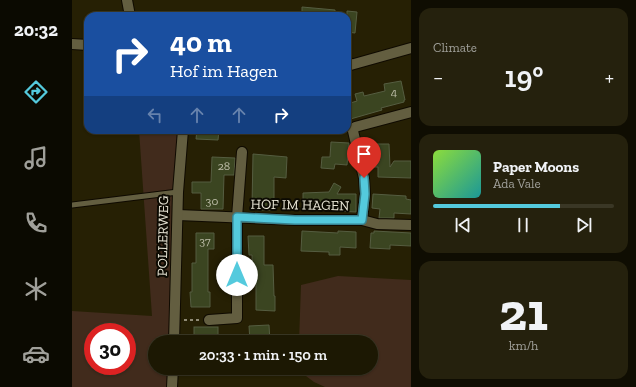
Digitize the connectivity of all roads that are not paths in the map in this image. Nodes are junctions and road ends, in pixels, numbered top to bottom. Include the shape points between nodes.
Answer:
1 (128, 0) edge
2 (130, 12) edge
3 (72, 44) edge
4 (84, 45) edge
5 (411, 48) edge
6 (351, 62) edge
7 (411, 112) edge
8 (183, 134) edge
9 (242, 152) dead end
10 (178, 192) junction
11 (72, 205) edge
12 (178, 215) junction
13 (237, 217) junction
14 (362, 220) junction
15 (411, 225) edge
16 (209, 320) road end
17 (175, 335) edge
18 (173, 375) edge
19 (172, 387) edge

1 - 2 street
3 - 4 street
5 - 6 street
7 - 14 street, HOF IM HAGEN via 356,127 353,131 364,178
8 - 10 street, POLLERWEG
9 - 13 street, HOF IM HAGEN
10 - 11 lane
10 - 12 street, POLLERWEG
12 - 13 street, HOF IM HAGEN
12 - 17 street, POLLERWEG
13 - 14 street, HOF IM HAGEN
13 - 16 street, HOF IM HAGEN via 237,318
14 - 15 street, HOF IM HAGEN via 377,224
18 - 19 street

